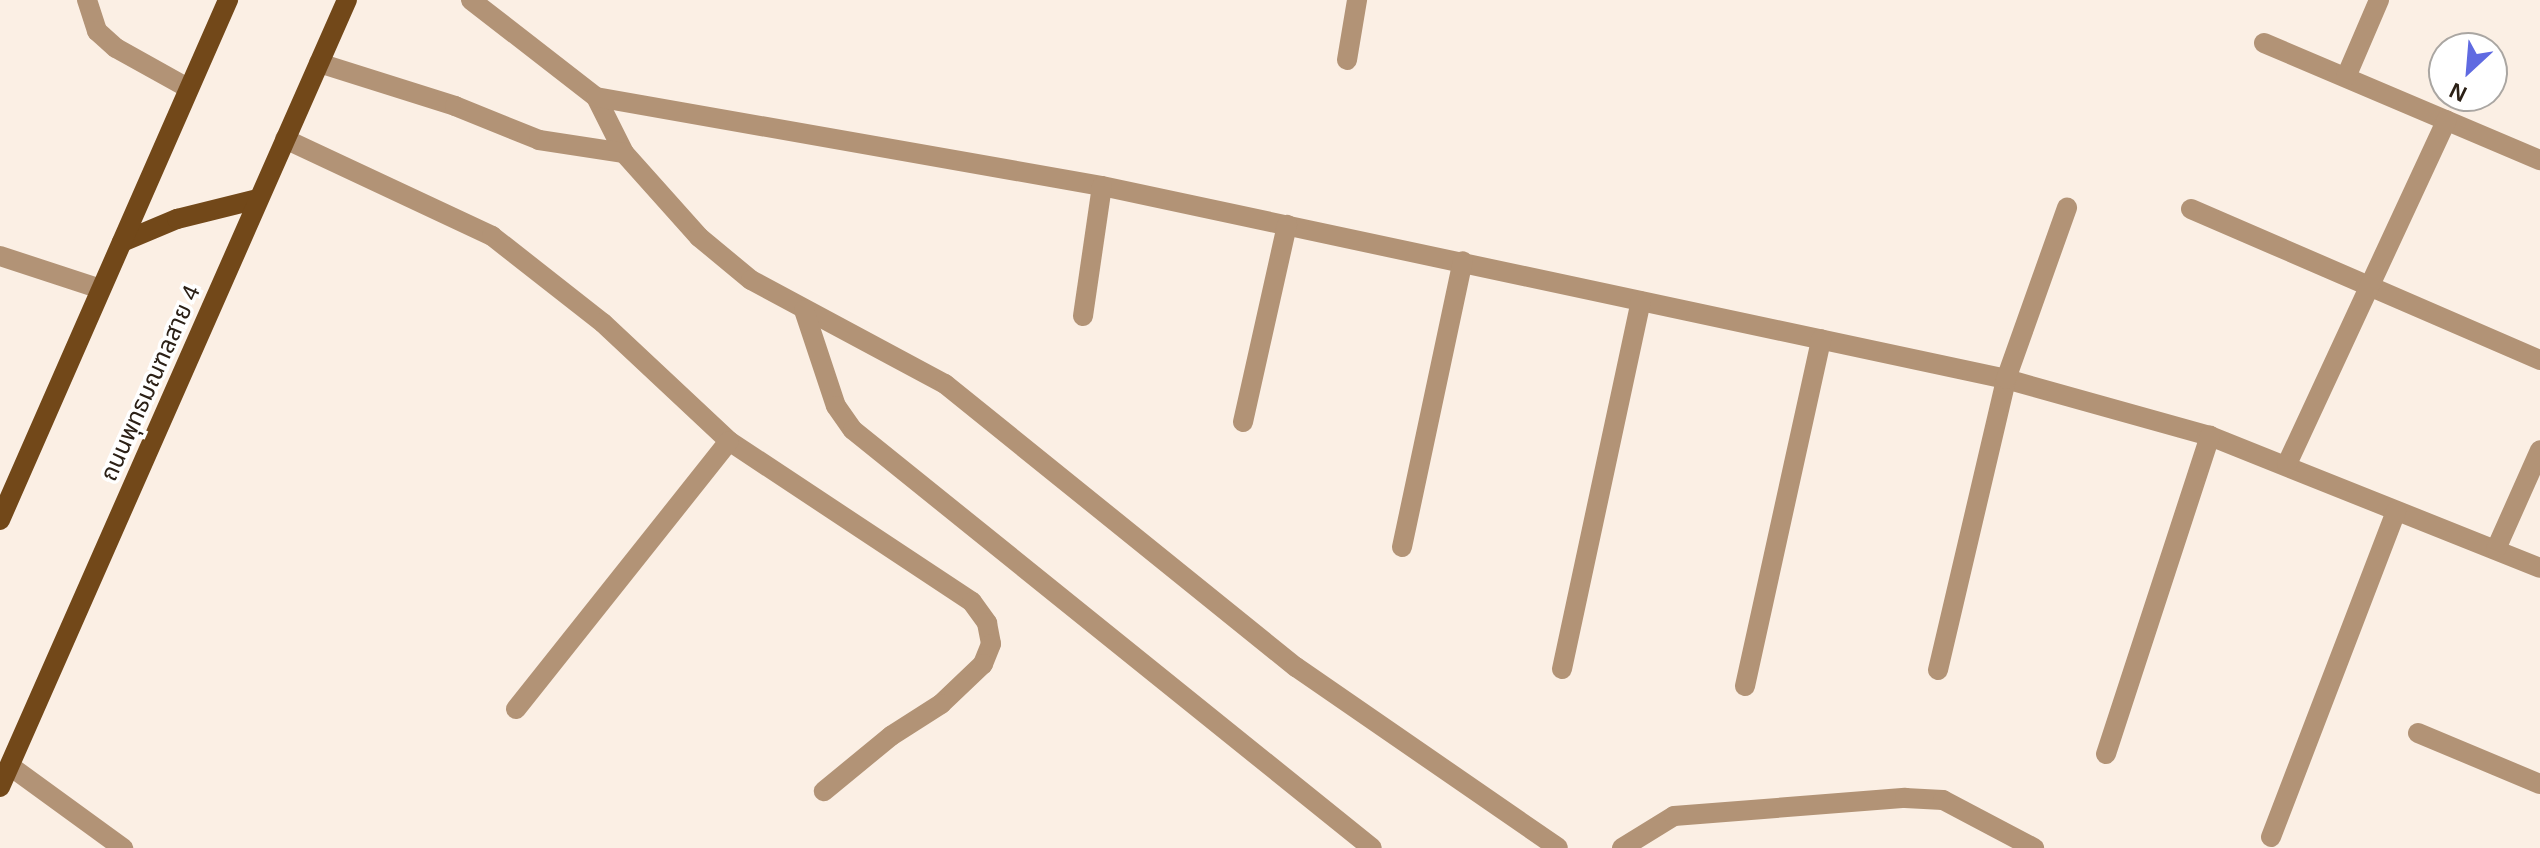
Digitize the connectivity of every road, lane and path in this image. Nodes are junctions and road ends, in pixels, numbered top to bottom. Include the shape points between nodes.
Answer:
1 (87, 0) edge
2 (228, 0) edge
3 (347, 0) edge
4 (471, 0) edge
5 (1357, 0) edge
6 (2379, 0) edge
7 (2264, 43) dead end
8 (1347, 60) dead end
9 (319, 63) junction
10 (2346, 77) junction
11 (188, 88) junction
12 (596, 97) junction
13 (2447, 120) junction
14 (285, 139) junction
15 (624, 153) junction
16 (2538, 153) edge
17 (1102, 186) junction
18 (258, 199) junction
19 (2067, 208) dead end
20 (2191, 209) dead end
21 (1287, 225) junction
22 (122, 242) junction
23 (0, 256) edge
24 (1463, 261) junction
25 (2371, 288) junction
26 (101, 289) junction
27 (1641, 301) junction
28 (804, 310) junction
29 (1083, 316) dead end
30 (1821, 339) junction
31 (2540, 360) edge
32 (2006, 379) junction
33 (1243, 422) dead end
34 (2210, 436) junction
35 (729, 441) junction
36 (2540, 450) edge
37 (2287, 464) junction
38 (2396, 511) junction
39 (0, 520) edge
40 (1402, 547) dead end
41 (2496, 549) junction
42 (2540, 568) edge
43 (1562, 669) dead end
44 (1938, 670) dead end
45 (1745, 686) dead end
46 (516, 709) dead end
47 (2418, 733) dead end
48 (2106, 754) dead end
49 (10, 766) junction
50 (2540, 784) edge
51 (0, 787) edge
52 (824, 791) dead end
53 (2271, 837) dead end
54 (123, 848) edge
55 (1372, 848) edge
56 (1558, 848) edge
57 (1622, 848) edge
58 (2034, 848) edge

1 - 11 street via 97,31 116,48
2 - 11 main road
3 - 9 main road, ถนนพุทธมณฑลสาย 4
4 - 12 street
5 - 8 street
6 - 10 street
7 - 10 street
9 - 14 main road, ถนนพุทธมณฑลสาย 4
9 - 15 street via 455,106 539,140
10 - 13 street
11 - 22 main road
12 - 15 street
12 - 17 street
13 - 16 street
13 - 25 street
14 - 18 main road, ถนนพุทธมณฑลสาย 4
14 - 35 street via 492,236 603,323
15 - 28 street via 699,237 751,280
17 - 21 street
17 - 29 street
18 - 22 main road via 177,219
18 - 49 main road, ถนนพุทธมณฑลสาย 4
19 - 32 street
20 - 25 street
21 - 24 street
21 - 33 street
22 - 26 main road
23 - 26 street
24 - 27 street
24 - 40 street
25 - 31 street
25 - 37 street
26 - 39 main road
27 - 30 street
27 - 43 street
28 - 55 street via 836,406 853,430
28 - 56 street via 945,384 1296,667
30 - 32 street
30 - 45 street
32 - 34 street
32 - 44 street
34 - 37 street
34 - 48 street
35 - 46 street
35 - 52 street via 924,567 972,602 987,623 991,644 965,685
36 - 41 street
37 - 38 street
38 - 41 street
38 - 53 street
41 - 42 street
47 - 50 street
49 - 51 main road, ถนนพุทธมณฑลสาย 4
49 - 54 street
57 - 58 street via 1674,816 1905,798 1943,800

